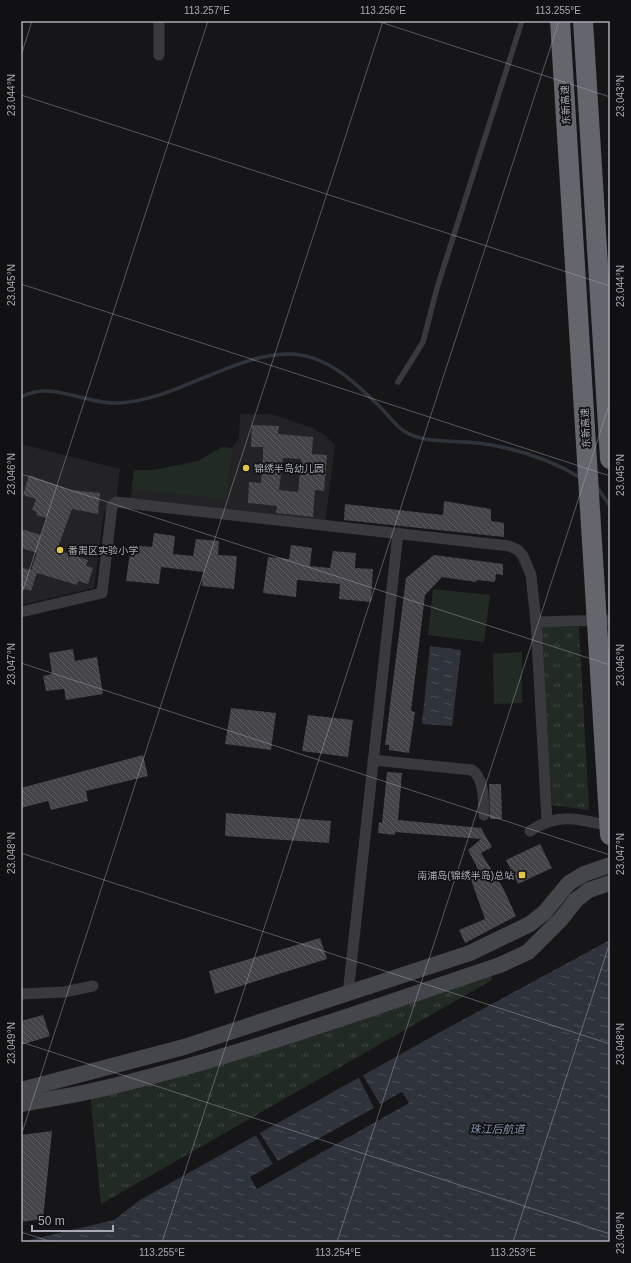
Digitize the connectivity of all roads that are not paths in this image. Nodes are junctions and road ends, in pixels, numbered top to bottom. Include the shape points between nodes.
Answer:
1 (159, 21) edge
2 (522, 21) edge
3 (560, 21) edge
4 (583, 21) edge
5 (159, 55) dead end
6 (398, 382) dead end
7 (610, 459) edge
8 (398, 533) junction
9 (21, 612) edge
10 (610, 620) edge
11 (536, 622) junction
12 (373, 760) junction
13 (484, 815) dead end
14 (547, 821) junction
15 (610, 826) edge
16 (530, 831) dead end
17 (610, 835) edge
18 (610, 865) edge
19 (610, 883) edge
20 (92, 986) dead end
21 (21, 994) edge
22 (348, 994) junction
23 (21, 1090) edge
24 (21, 1104) edge

1 - 5 street
2 - 6 lane via 437,288 423,342
3 - 17 highway, 东新高速, bridge
4 - 7 highway
8 - 9 street via 116,502 112,506 102,593
8 - 11 street via 510,546 518,550 531,575
8 - 12 street
10 - 11 street
11 - 14 street
12 - 13 street via 472,770 476,773 482,789
12 - 22 street
14 - 15 street via 574,819
14 - 16 street
18 - 22 street via 584,874 569,883 544,913 530,924 510,934 470,953
19 - 24 street via 589,890 576,900 528,952 500,965 257,1046 123,1084
20 - 21 street via 64,992
22 - 23 street via 184,1047

